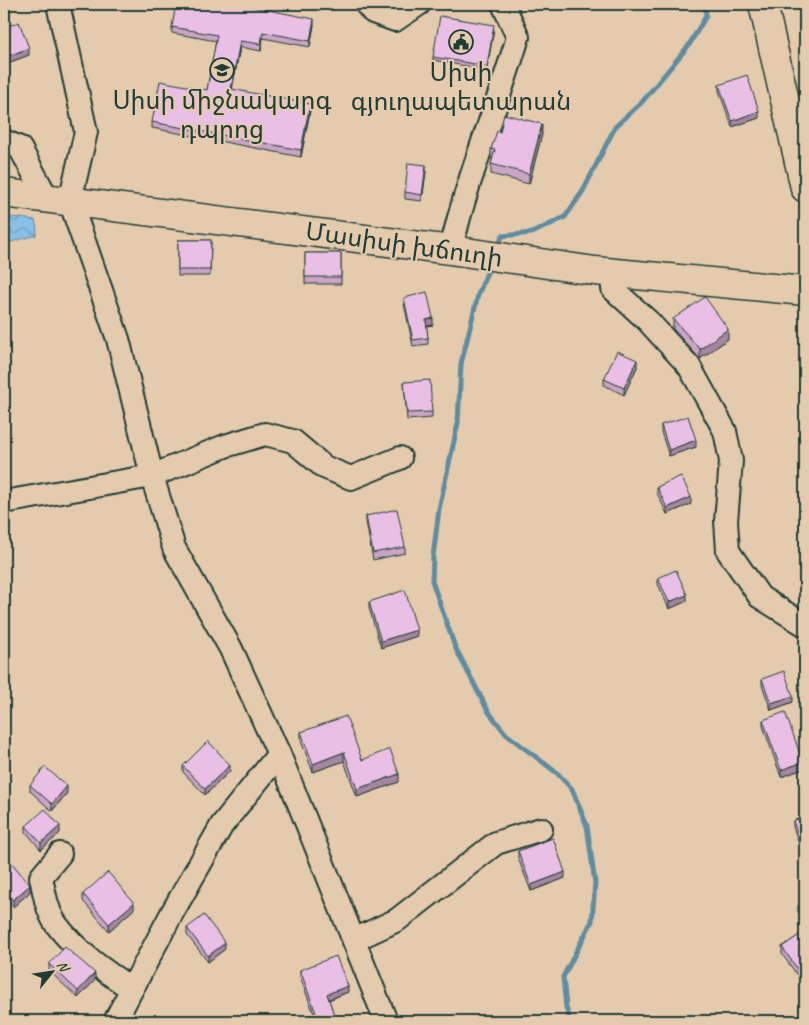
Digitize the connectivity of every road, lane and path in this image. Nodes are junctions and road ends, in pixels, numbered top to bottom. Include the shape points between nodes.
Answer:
1 (58, 4) edge
2 (366, 4) edge
3 (419, 4) edge
4 (503, 4) edge
5 (763, 4) edge
6 (4, 141) edge
7 (805, 188) edge
8 (4, 192) edge
9 (59, 200) junction
10 (451, 250) junction
11 (603, 272) junction
12 (805, 291) edge
13 (400, 458) dead end
14 (152, 476) junction
15 (4, 502) edge
16 (805, 624) edge
17 (279, 754) junction
18 (541, 829) dead end
19 (60, 854) dead end
20 (354, 940) junction
21 (132, 989) junction
22 (115, 1021) edge
23 (386, 1021) edge

1 - 9 street via 86,132
2 - 3 street via 373,12 395,20
4 - 10 street via 518,37 460,208
5 - 7 main road
6 - 9 street via 20,148
8 - 9 main road, Մասիսի խճուղի
9 - 10 main road, Մասիսի խճուղի
9 - 14 street via 118,340
10 - 11 main road, Մասիսի խճուղի
11 - 12 main road, Մասիսի խճուղի
11 - 16 street via 613,289 689,366 725,431 731,461 726,521 728,551 760,597
13 - 14 street via 351,478 324,467 293,441 265,434 225,446
14 - 15 street
14 - 17 street via 174,548 231,649
17 - 20 street
17 - 21 street via 222,825
18 - 20 street via 496,842 397,920
19 - 21 street via 41,877 56,923 91,962
20 - 23 street
21 - 22 street

